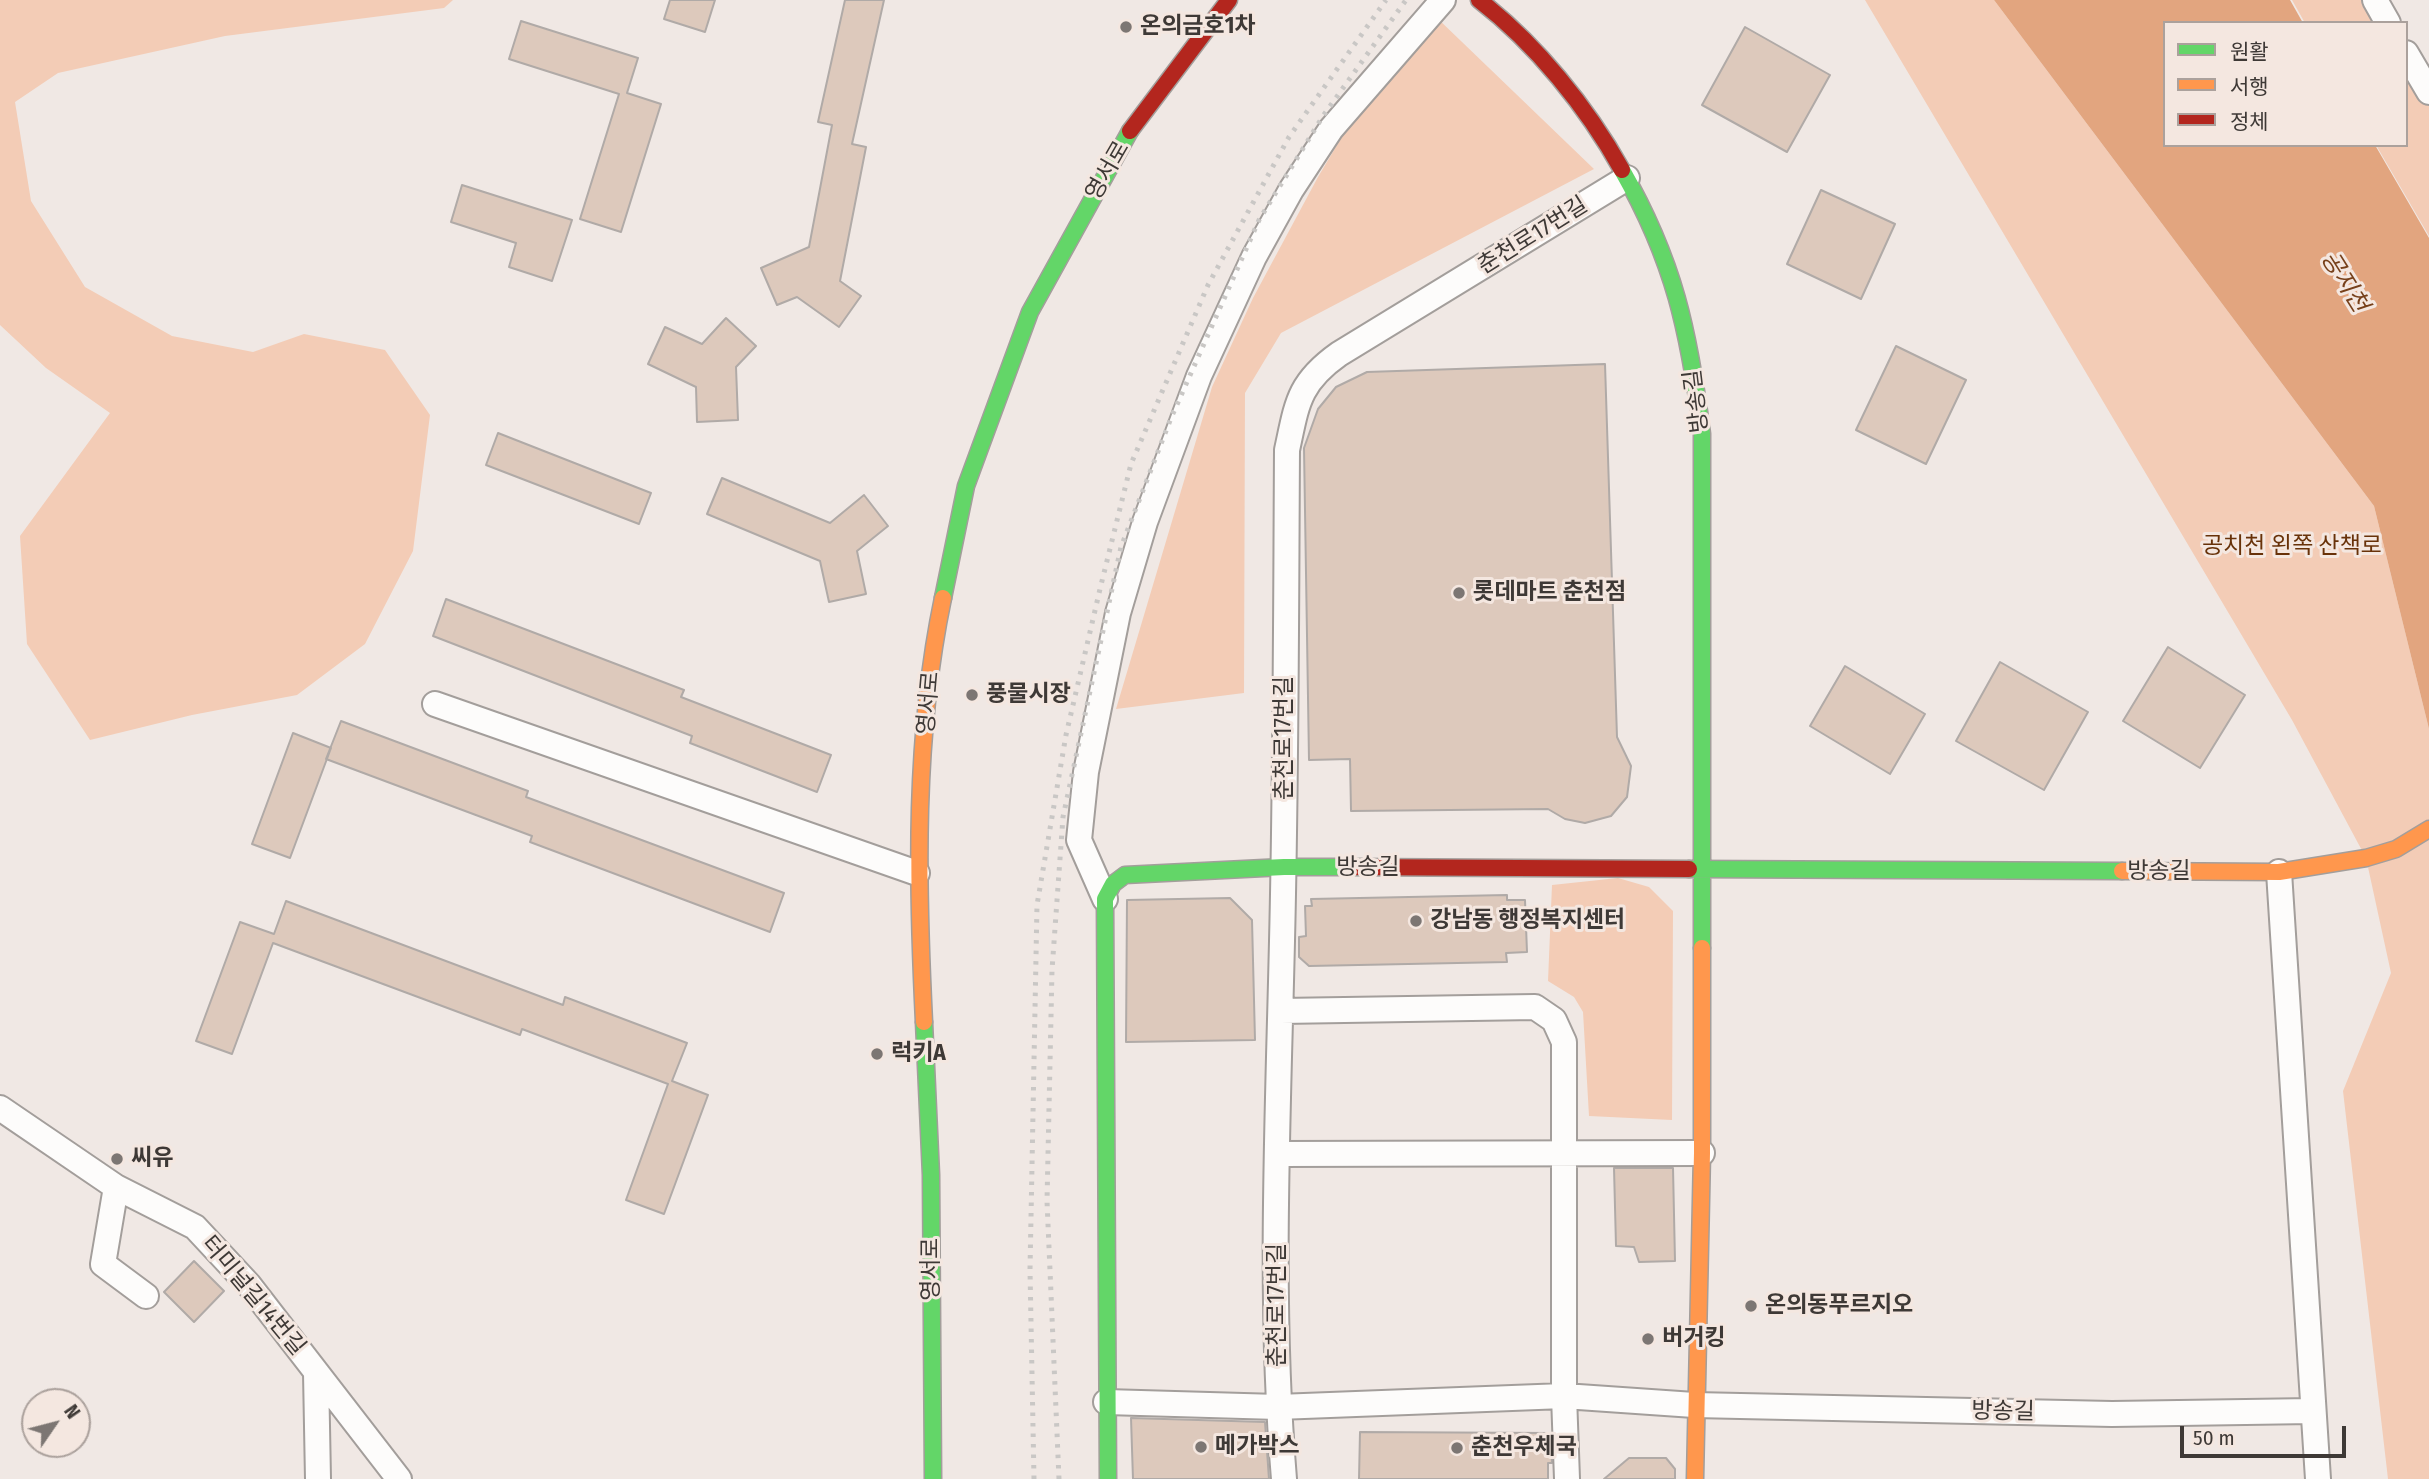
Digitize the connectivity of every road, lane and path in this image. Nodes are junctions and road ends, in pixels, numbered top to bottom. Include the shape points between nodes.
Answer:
1 (1229, 0) edge
2 (1443, 0) edge
3 (1479, 0) edge
4 (2375, 0) edge
5 (2387, 21) edge
6 (2408, 56) edge
7 (2429, 92) edge
8 (1627, 178) junction
9 (435, 704) dead end
10 (2429, 829) edge
11 (1284, 867) junction
12 (1703, 871) junction
13 (2279, 872) junction
14 (918, 873) junction
15 (1105, 899) junction
16 (1281, 1012) junction
17 (0, 1108) edge
18 (1702, 1153) junction
19 (1278, 1154) junction
20 (1564, 1154) junction
21 (116, 1186) junction
22 (146, 1296) dead end
23 (316, 1373) junction
24 (1564, 1396) junction
25 (1106, 1402) junction
26 (1694, 1405) junction
27 (1278, 1407) junction
28 (2312, 1411) junction
29 (318, 1479) edge
30 (399, 1479) edge
31 (933, 1479) edge
32 (1108, 1479) edge
33 (1284, 1479) edge
34 (1567, 1479) edge
35 (1695, 1479) edge
36 (2318, 1479) edge

1 - 14 street, 영서로 via 1136,121 1059,256 1006,371 966,486 940,610 926,725
2 - 15 street via 1331,129 1291,190 1199,376 1145,522 1118,613 1086,772 1079,839
3 - 8 street, 방송길 via 1499,14 1557,78 1596,127
4 - 5 street
6 - 7 street
8 - 11 street, 춘천로17번길 via 1339,354 1312,376 1299,395 1287,450
8 - 12 street, 방송길 via 1655,229 1670,271 1690,344 1702,434
9 - 14 street
10 - 13 street, 방송길 via 2396,849 2367,858
11 - 12 street, 방송길
11 - 15 street via 1125,874
11 - 16 street, 춘천로17번길
12 - 13 street, 방송길
12 - 18 street, 방송길
13 - 28 street
14 - 31 street, 영서로 via 931,1175
15 - 25 street
16 - 19 street, 춘천로17번길
16 - 20 street via 1535,1007 1555,1020 1563,1042
17 - 21 street, 터미널길14번길
18 - 20 street
18 - 26 street, 방송길
19 - 20 street
19 - 27 street, 춘천로17번길
20 - 24 street
21 - 22 street via 103,1264
21 - 23 street, 터미널길14번길 via 195,1227 249,1285
23 - 29 street
23 - 30 street, 터미널길14번길
24 - 26 street, 방송길
24 - 27 street, 방송길
24 - 34 street
25 - 27 street, 방송길
25 - 32 street
26 - 28 street, 방송길 via 2112,1414
26 - 35 street, 방송길
27 - 33 street, 춘천로17번길
28 - 36 street

